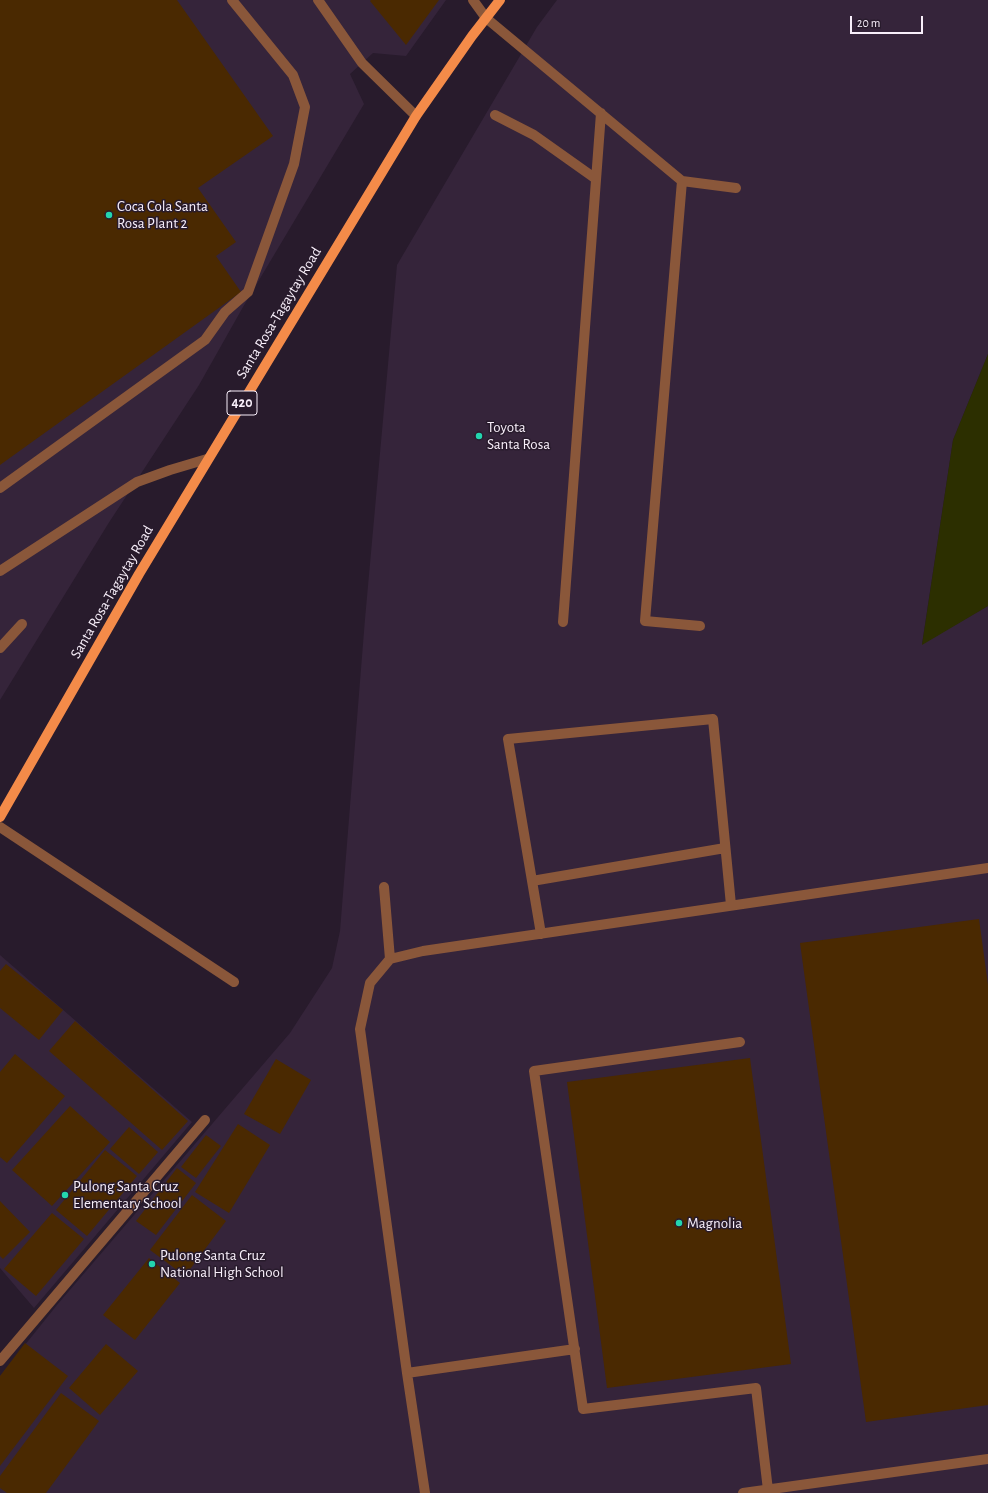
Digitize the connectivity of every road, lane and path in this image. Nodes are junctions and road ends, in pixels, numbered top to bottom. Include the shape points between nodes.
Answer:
1 (232, 0) edge
2 (318, 0) edge
3 (473, 0) edge
4 (500, 0) edge
5 (486, 18) junction
6 (601, 113) junction
7 (495, 115) dead end
8 (416, 116) junction
9 (596, 179) junction
10 (682, 180) junction
11 (736, 188) dead end
12 (207, 459) junction
13 (0, 488) edge
14 (0, 571) edge
15 (563, 622) dead end
16 (22, 624) dead end
17 (700, 626) dead end
18 (0, 648) edge
19 (0, 817) edge
20 (0, 827) edge
21 (725, 848) junction
22 (988, 868) edge
23 (532, 881) junction
24 (384, 887) dead end
25 (731, 905) junction
26 (541, 934) junction
27 (390, 959) junction
28 (234, 982) dead end
29 (740, 1042) dead end
30 (205, 1120) dead end
31 (575, 1349) junction
32 (0, 1361) edge
33 (407, 1374) junction
34 (988, 1459) edge
35 (768, 1490) junction
36 (425, 1493) edge
37 (743, 1493) edge

1 - 13 street via 293,75 305,106 294,164 248,292 226,312 205,340
2 - 8 street via 362,63
3 - 5 street
4 - 5 main road, Santa Rosa-Tagaytay Road / 420
5 - 6 street
5 - 8 main road, Santa Rosa-Tagaytay Road / 420
6 - 9 street
6 - 10 street
7 - 9 street via 534,135
8 - 12 main road, Santa Rosa-Tagaytay Road / 420
9 - 15 street
10 - 11 street
10 - 17 street via 645,621
12 - 14 street via 137,482
12 - 19 main road, Santa Rosa-Tagaytay Road / 420
16 - 18 street
20 - 28 street
21 - 23 street
21 - 23 street via 713,719 508,739
21 - 25 street
22 - 25 street
23 - 26 street
24 - 27 street
25 - 26 street
26 - 27 street via 423,951
27 - 33 street via 370,982 360,1029
29 - 31 street via 534,1071
30 - 32 street
31 - 33 street
31 - 35 street via 583,1409 756,1388
33 - 36 street
34 - 35 street
35 - 37 street

